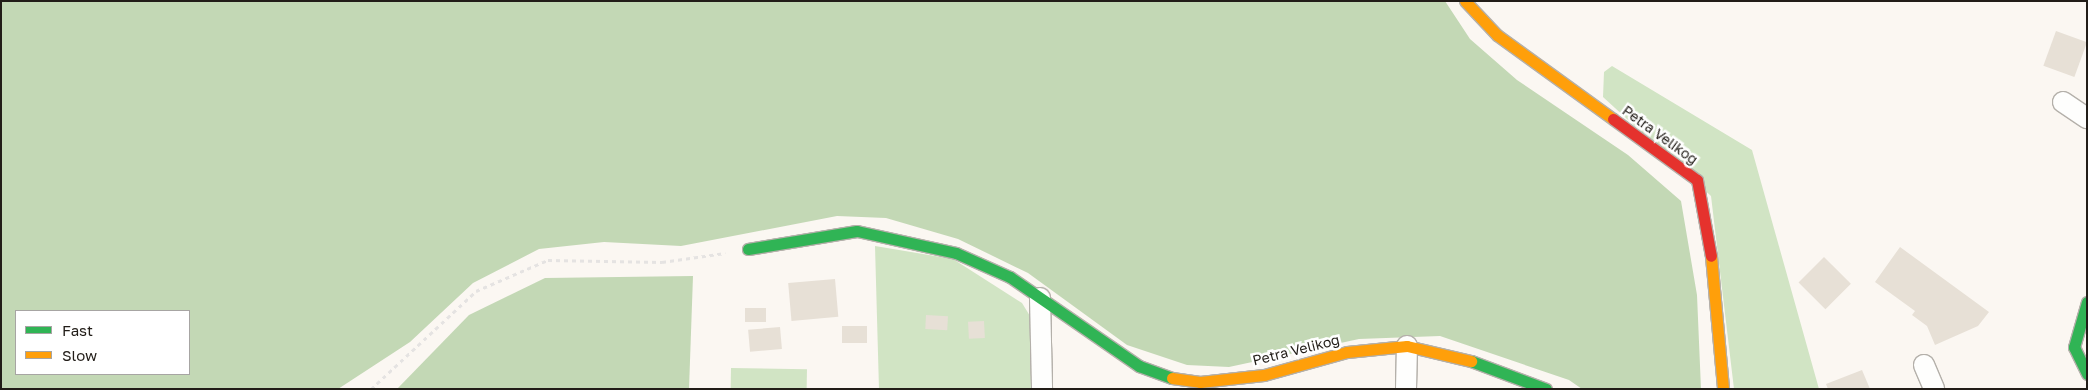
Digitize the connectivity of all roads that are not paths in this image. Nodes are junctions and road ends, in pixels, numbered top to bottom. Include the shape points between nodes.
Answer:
1 (1465, 1) edge
2 (2063, 102) dead end
3 (2087, 118) edge
4 (748, 249) road end
5 (1040, 298) junction
6 (2087, 302) edge
7 (1407, 346) junction
8 (1924, 365) dead end
9 (2087, 374) edge
10 (1042, 389) edge
11 (1406, 389) edge
12 (1546, 389) edge
13 (1723, 389) edge
14 (1934, 389) edge

1 - 13 street, Petra Velikog via 1497,35 1697,180 1712,261
2 - 3 street
4 - 5 street, Petra Velikog via 827,233 857,231 891,236 963,256 1010,277
5 - 7 street, Petra Velikog via 1139,366 1200,382 1264,375 1347,352
5 - 10 street
6 - 9 street via 2074,347
7 - 11 street
7 - 12 street, Petra Velikog via 1450,354
8 - 14 street

